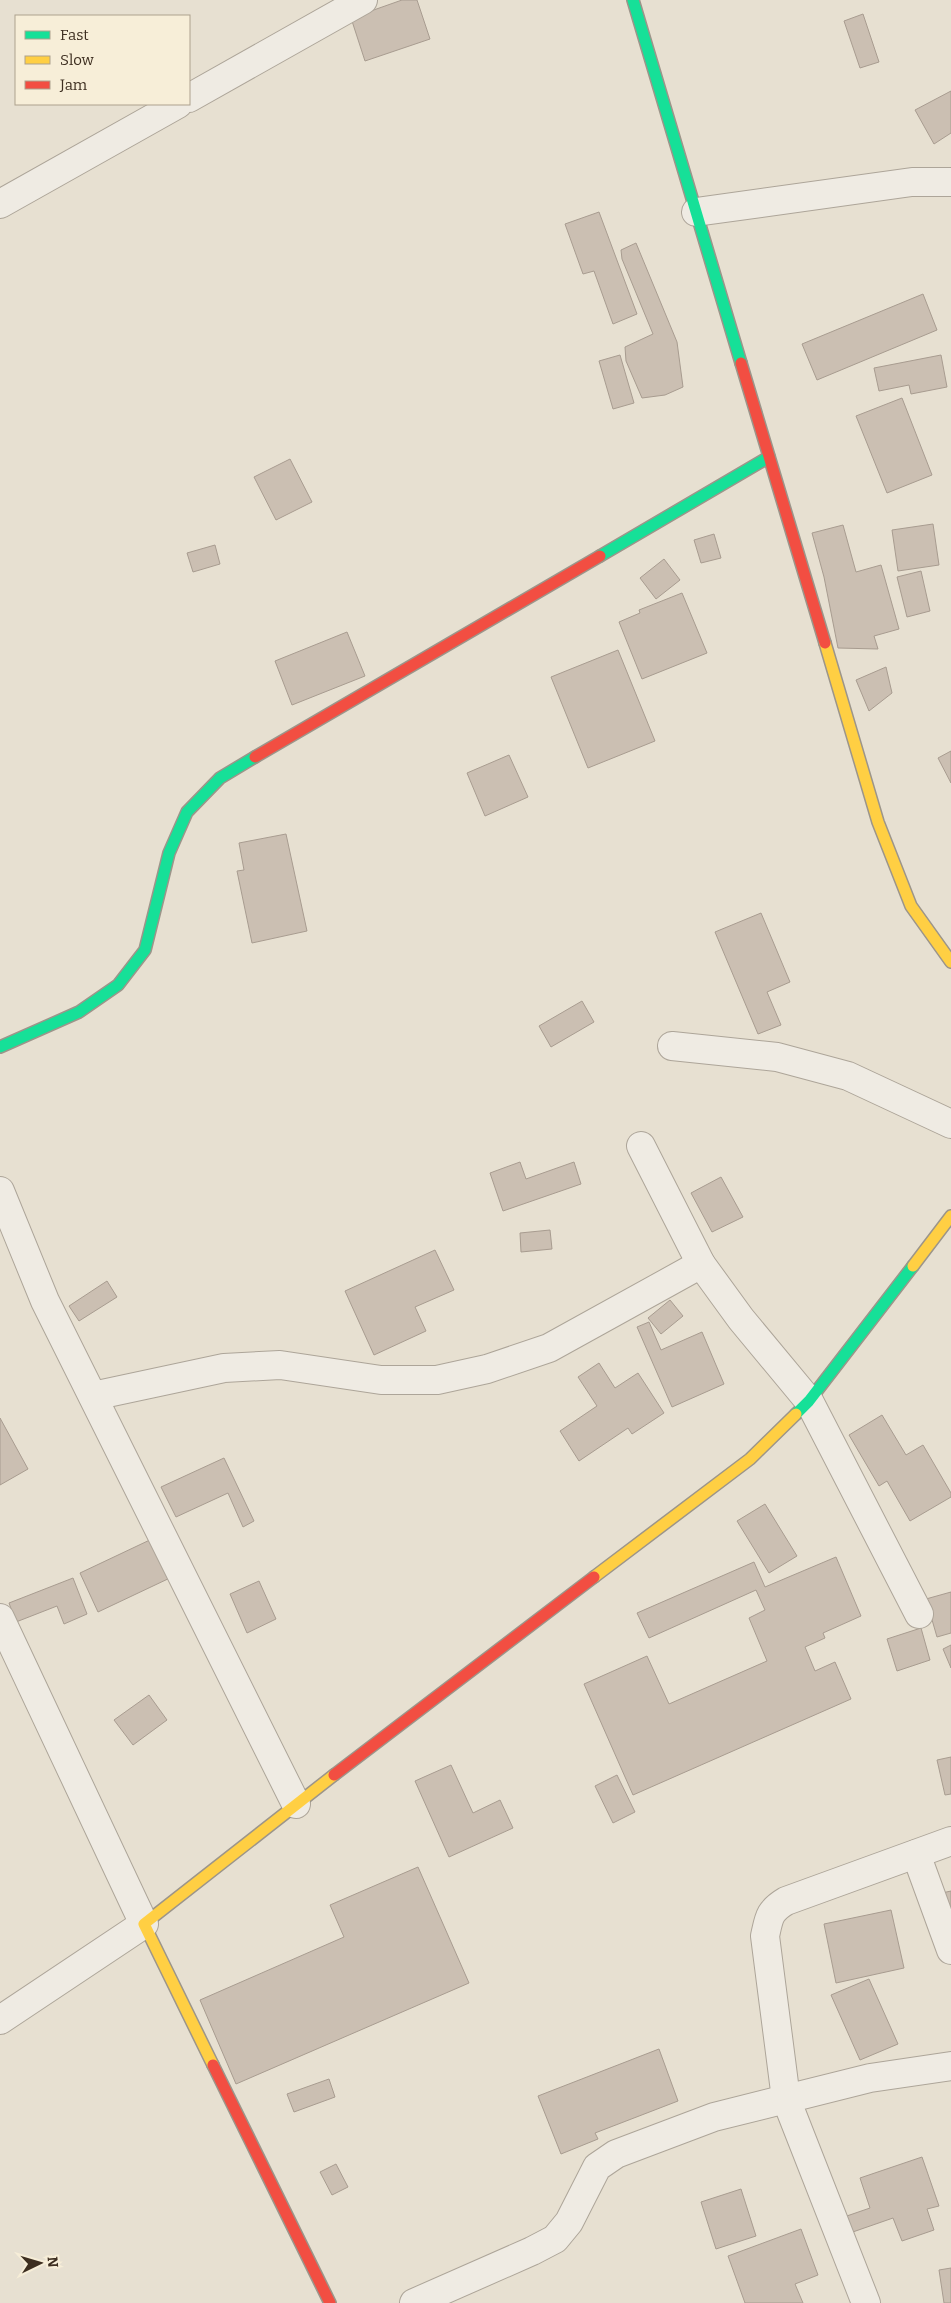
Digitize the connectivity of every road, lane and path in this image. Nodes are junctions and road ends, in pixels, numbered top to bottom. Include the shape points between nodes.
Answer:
1 (363, 0) edge
2 (633, 0) edge
3 (190, 97) edge
4 (176, 105) edge
5 (951, 182) edge
6 (0, 204) edge
7 (696, 212) junction
8 (769, 457) junction
9 (951, 962) edge
10 (672, 1046) dead end
11 (0, 1047) edge
12 (951, 1124) edge
13 (641, 1146) dead end
14 (0, 1191) edge
15 (951, 1216) edge
16 (701, 1264) junction
17 (93, 1396) junction
18 (809, 1401) junction
19 (919, 1614) dead end
20 (0, 1618) edge
21 (296, 1804) junction
22 (951, 1841) edge
23 (916, 1854) junction
24 (144, 1924) junction
25 (951, 1950) edge
26 (0, 2020) edge
27 (951, 2066) edge
28 (786, 2099) junction
29 (330, 2303) edge
30 (414, 2303) edge
31 (866, 2303) edge

1 - 3 street
2 - 7 street
4 - 6 street
5 - 7 street via 912,182
7 - 8 street
8 - 9 street via 878,822 911,906
8 - 11 street via 220,778 188,812 169,853 145,950 118,986 79,1012
10 - 12 street via 777,1057 848,1076
13 - 16 street
14 - 17 street via 45,1301
15 - 18 street
16 - 17 street via 549,1348 487,1369 436,1380 381,1380 280,1364 224,1368
16 - 18 street via 741,1319
17 - 21 street
18 - 19 street
18 - 21 street via 750,1459
20 - 24 street
21 - 24 street
22 - 23 street
23 - 25 street
23 - 28 street via 786,1901 774,1908 769,1917 765,1936 767,1961
24 - 26 street
24 - 29 street
27 - 28 street via 870,2078
28 - 30 street via 714,2117 604,2160 555,2238
28 - 31 street

